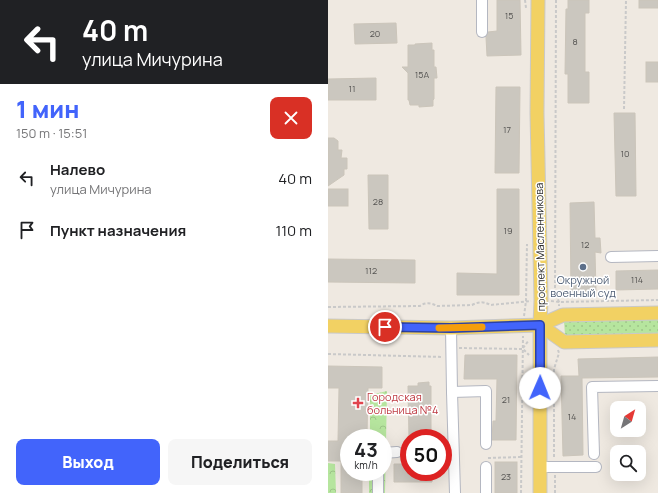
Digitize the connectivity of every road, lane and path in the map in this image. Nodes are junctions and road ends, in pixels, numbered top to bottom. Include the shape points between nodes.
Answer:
1 (482, 0) edge
2 (525, 0) edge
3 (538, 0) edge
4 (556, 0) edge
5 (626, 0) edge
6 (526, 8) dead end
7 (482, 32) dead end
8 (624, 109) dead end
9 (528, 239) dead end
10 (658, 256) edge
11 (611, 257) dead end
12 (541, 300) junction
13 (658, 300) edge
14 (526, 302) junction
15 (559, 302) junction
16 (328, 307) edge
17 (658, 313) edge
18 (558, 316) junction
19 (523, 325) junction
20 (540, 325) junction
21 (328, 326) edge
22 (451, 328) junction
23 (558, 338) junction
24 (658, 340) edge
25 (452, 348) junction
26 (523, 349) junction
27 (565, 352) dead end
28 (559, 353) junction
29 (328, 354) edge
30 (541, 357) junction
31 (658, 386) edge
32 (452, 392) junction
33 (486, 444) dead end
34 (392, 452) edge
35 (397, 452) dead end
36 (594, 454) dead end
37 (521, 457) junction
38 (486, 462) joint
39 (539, 467) junction
40 (554, 467) junction
41 (596, 467) dead end
42 (378, 481) edge
43 (378, 493) edge
44 (454, 493) edge
45 (486, 493) edge
46 (521, 493) edge
47 (540, 493) edge
48 (555, 493) edge

1 - 7 lane
2 - 6 path
3 - 12 main road, проспект Масленникова via 537,113
4 - 15 path via 555,293
5 - 8 path
9 - 14 path
10 - 11 lane
12 - 14 path
12 - 15 path
12 - 20 main road, проспект Масленникова
13 - 15 path
14 - 16 path via 490,305 486,302 472,305 437,306 433,303 423,303 420,306
14 - 19 path
15 - 18 path
17 - 18 main road
18 - 20 main road
19 - 20 main road
19 - 22 main road
19 - 26 path
20 - 23 main road
20 - 30 main road, проспект Масленникова
21 - 22 main road
22 - 25 lane
23 - 24 main road via 564,342
23 - 28 path
25 - 26 path
25 - 29 path via 443,357
25 - 32 lane
26 - 30 path via 531,357
26 - 37 path
27 - 28 path
28 - 30 path
28 - 40 path via 554,369
30 - 39 main road, проспект Масленникова
31 - 36 lane via 592,387
32 - 33 lane via 486,391
32 - 44 lane
34 - 35 lane
37 - 38 path
37 - 46 path
38 - 45 lane
39 - 40 lane
39 - 47 main road, проспект Масленникова
40 - 41 lane
40 - 48 path
42 - 43 lane

